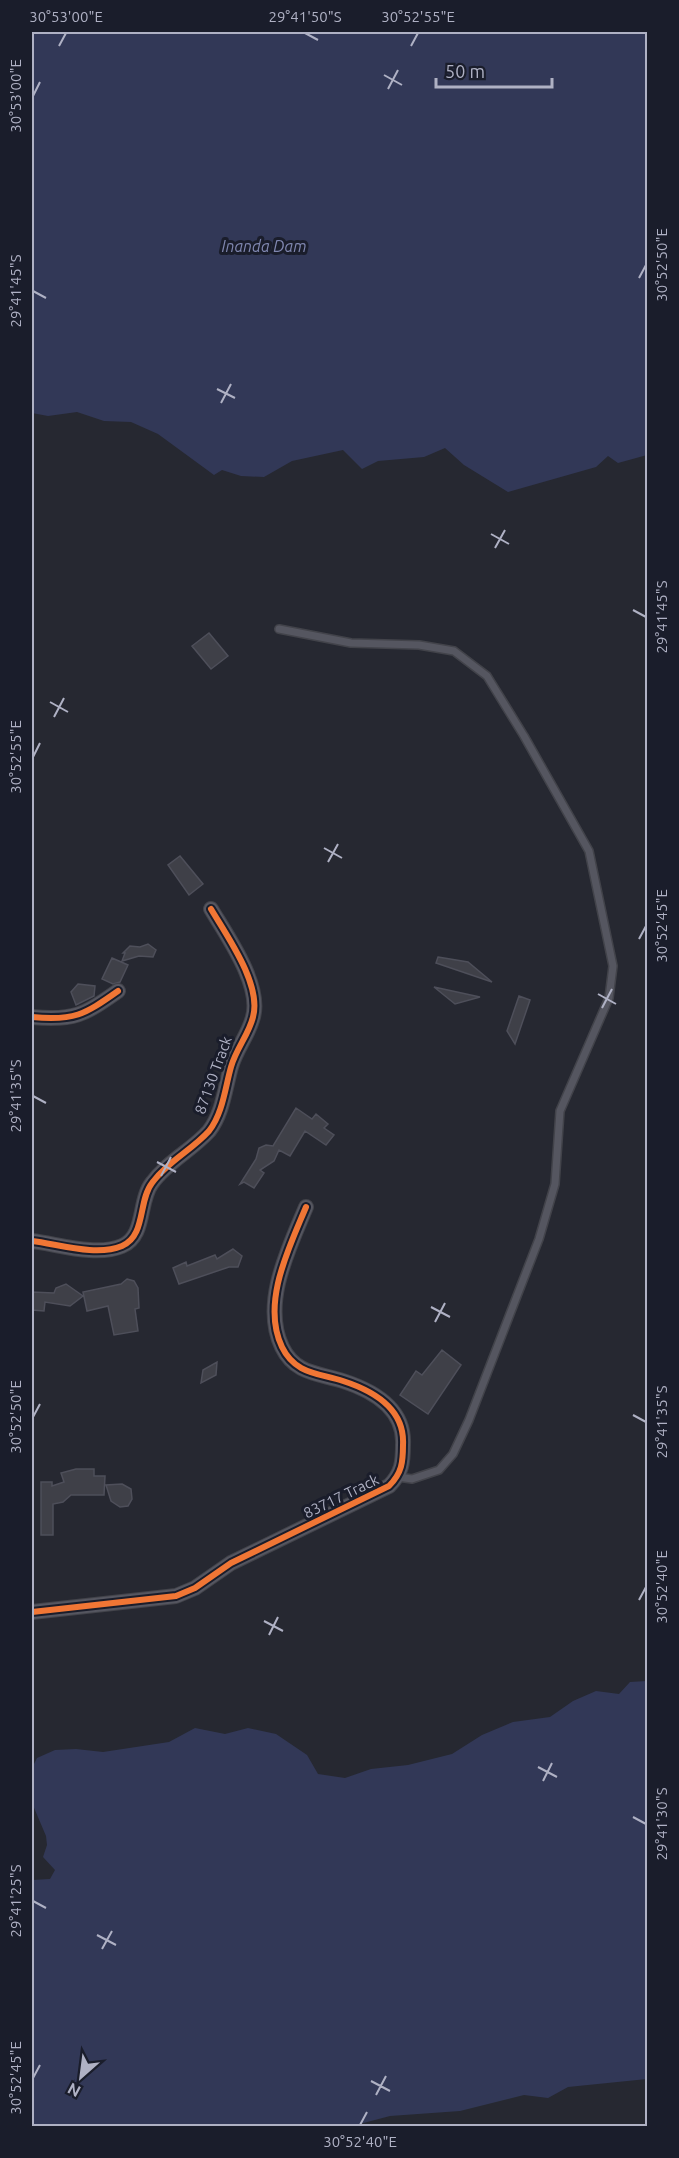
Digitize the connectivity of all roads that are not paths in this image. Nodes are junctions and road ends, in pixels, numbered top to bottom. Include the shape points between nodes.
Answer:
1 (279, 629) dead end
2 (211, 909) dead end
3 (118, 991) dead end
4 (32, 1017) edge
5 (306, 1207) dead end
6 (32, 1241) edge
7 (398, 1477) junction
8 (32, 1612) edge

1 - 7 lane via 351,643 419,645 454,651 487,676 589,851 614,966 609,998 560,1111 555,1184 539,1239 469,1420 453,1454 439,1470 412,1479
2 - 6 street, 87130 Track via 238,954 256,1001 212,1127 151,1183 130,1242 114,1249 88,1249
3 - 4 street via 85,1014 50,1019
5 - 7 street, 83717 Track via 278,1285 277,1335 290,1360 302,1370 366,1391 398,1415 404,1433 403,1464
7 - 8 street, 83717 Track via 389,1486 231,1563 176,1596

